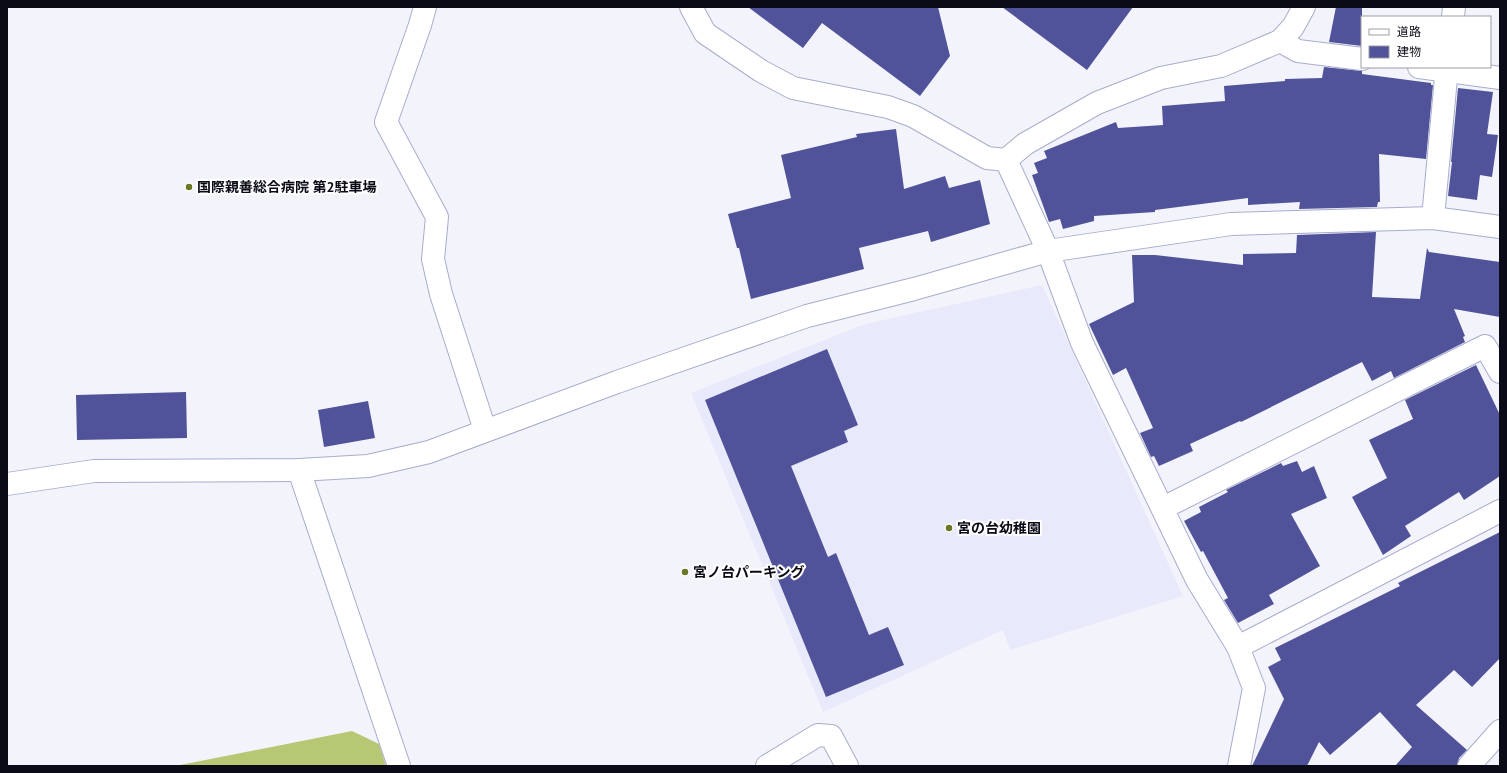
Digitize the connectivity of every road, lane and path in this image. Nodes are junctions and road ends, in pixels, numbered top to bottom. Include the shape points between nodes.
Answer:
1 (425, 7) edge
2 (691, 7) edge
3 (1304, 7) edge
4 (1280, 41) junction
5 (1361, 59) edge
6 (1433, 68) edge
7 (1447, 69) edge
8 (1500, 78) edge
9 (1006, 160) junction
10 (1433, 218) junction
11 (1500, 227) edge
12 (1048, 251) junction
13 (1500, 372) edge
14 (485, 430) junction
15 (299, 470) junction
16 (7, 484) edge
17 (1162, 508) junction
18 (1500, 511) edge
19 (1238, 647) junction
20 (1500, 731) edge
21 (399, 766) edge
22 (767, 766) edge
23 (847, 766) edge
24 (1239, 766) edge
25 (1469, 766) edge

1 - 14 street via 386,122 437,217 432,258 441,294
2 - 9 street via 705,33 761,71 793,88 888,107 913,116 987,158
3 - 4 street via 1293,27
4 - 5 street via 1298,51
4 - 9 street via 1221,66 1161,78 1097,103 1025,144
6 - 7 street
7 - 8 street
7 - 10 street
9 - 12 street
10 - 11 street
10 - 12 street via 1231,224
12 - 14 street via 807,316
12 - 17 street via 1082,343
13 - 17 street via 1485,346
14 - 15 street via 429,452 368,466
15 - 16 street via 94,471
15 - 21 street
17 - 19 street via 1198,580
18 - 19 street
19 - 24 street via 1254,688
20 - 25 street
22 - 23 street via 818,735 831,736

